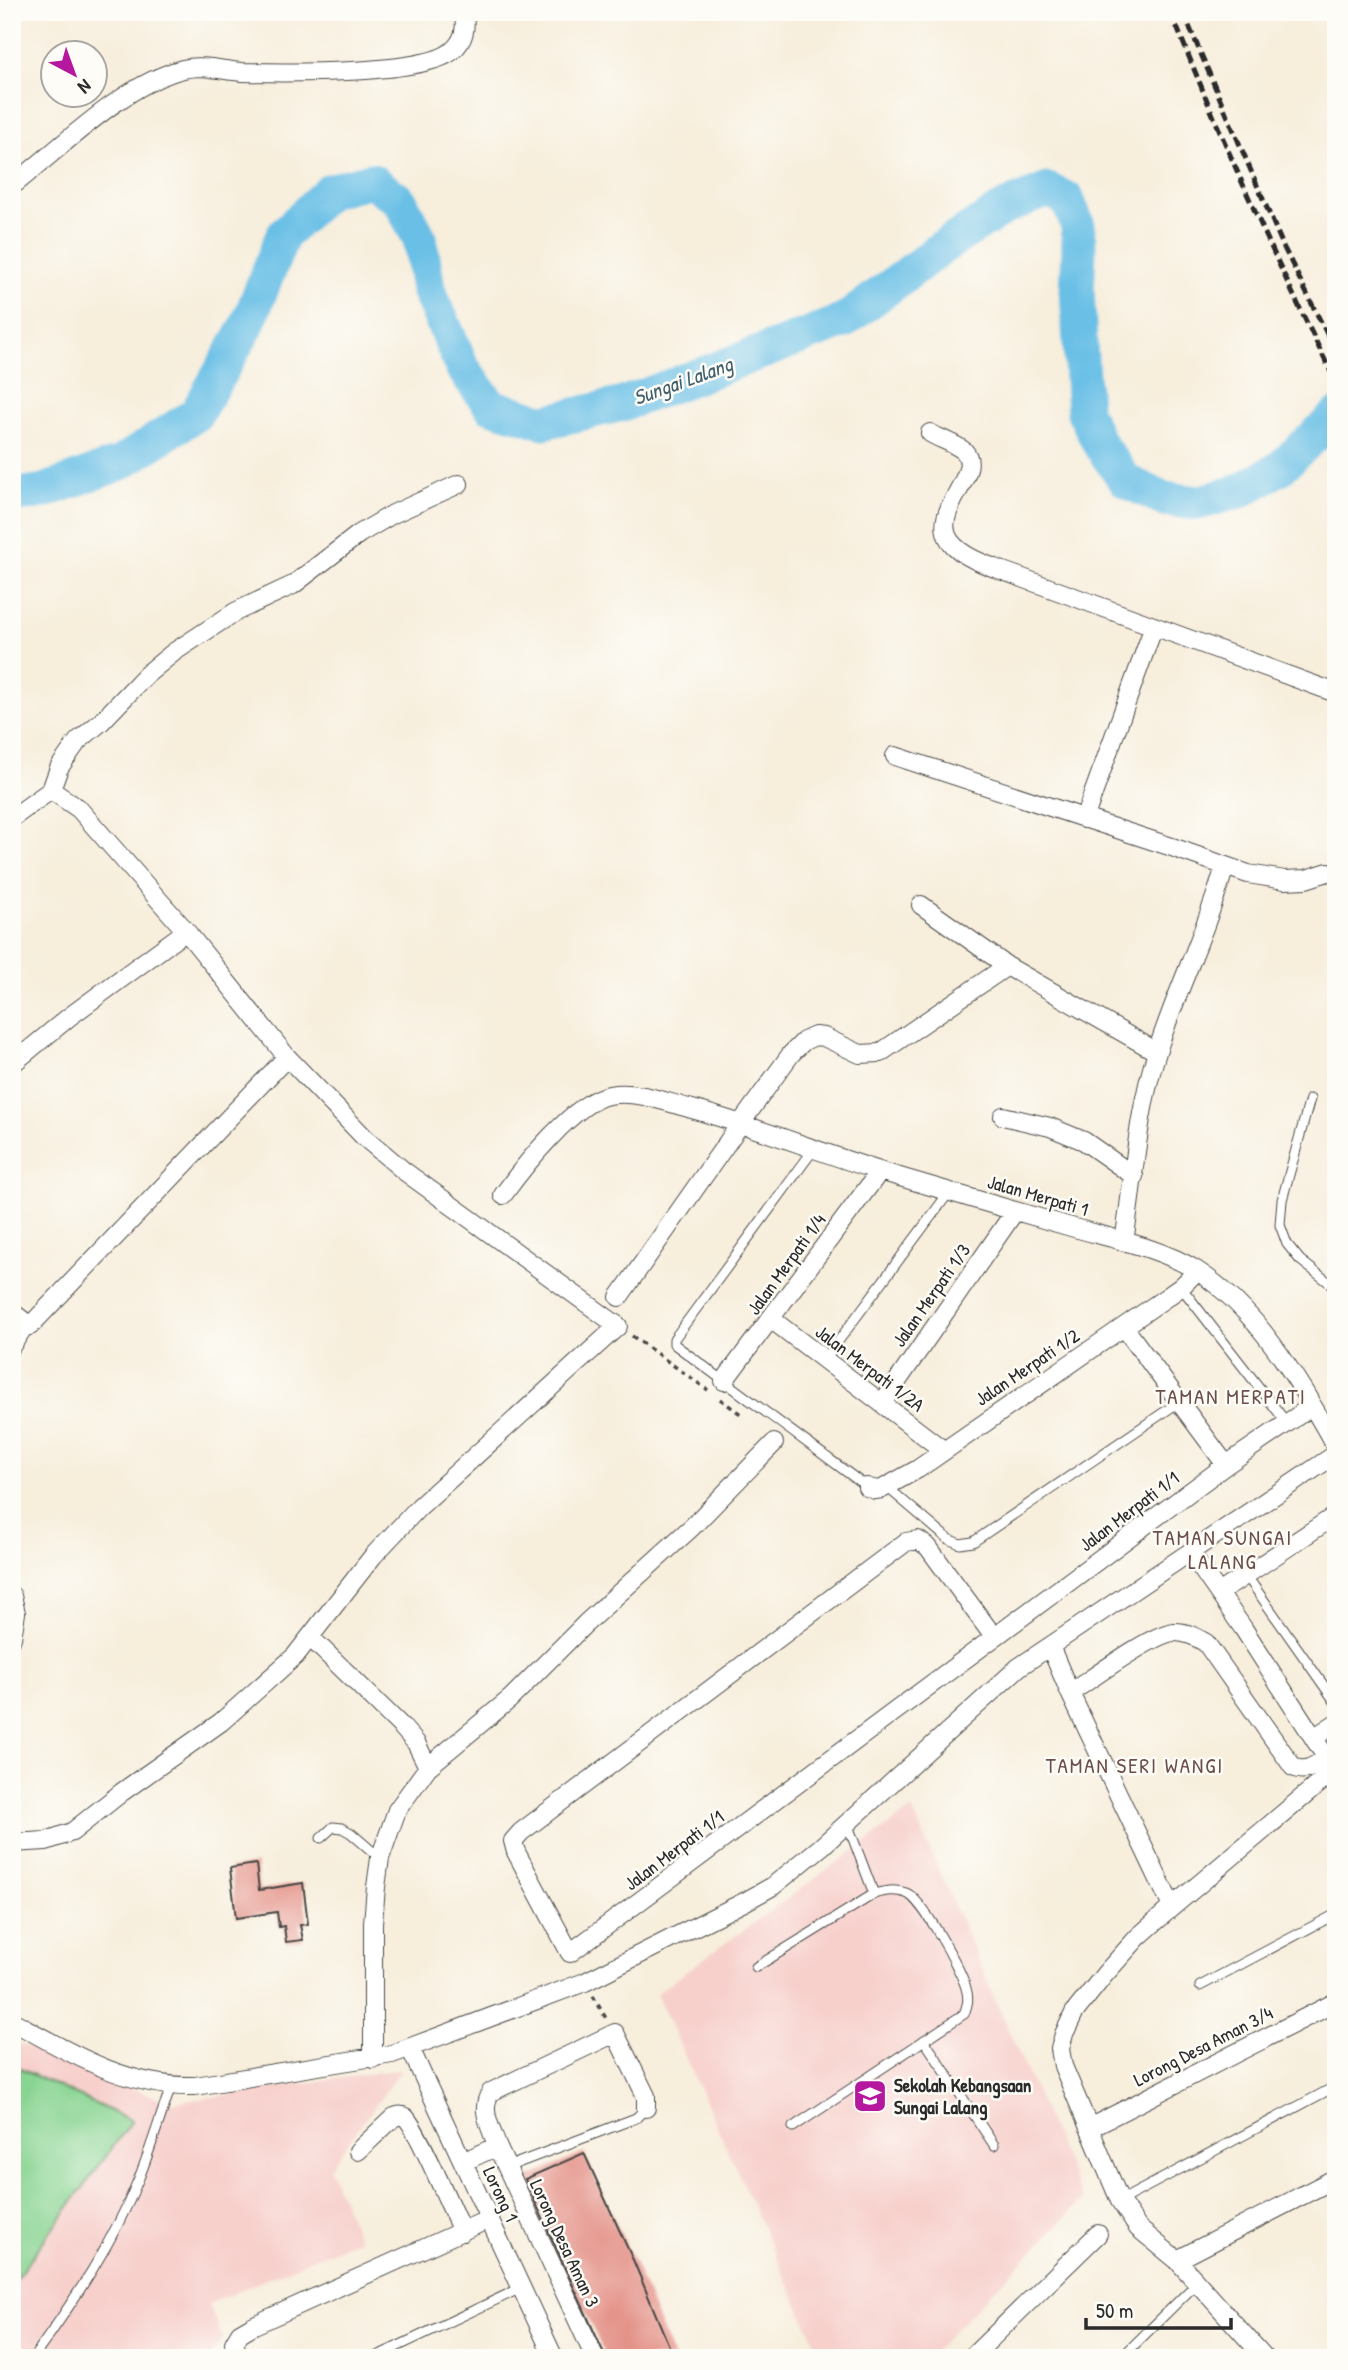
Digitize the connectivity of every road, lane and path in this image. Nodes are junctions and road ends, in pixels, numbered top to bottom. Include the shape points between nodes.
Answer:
1 (464, 12) edge
2 (12, 186) edge
3 (930, 433) dead end
4 (459, 484) dead end
5 (1154, 626) junction
6 (1336, 693) edge
7 (895, 756) dead end
8 (51, 790) junction
9 (12, 818) edge
10 (1084, 819) junction
11 (1225, 866) junction
12 (1328, 872) dead end
13 (921, 905) dead end
14 (186, 930) junction
15 (1007, 966) junction
16 (1157, 1052) junction
17 (287, 1057) junction
18 (12, 1064) edge
19 (1310, 1099) dead end
20 (1003, 1116) dead end
21 (741, 1123) junction
22 (814, 1148) junction
23 (880, 1171) junction
24 (1134, 1176) junction
25 (950, 1191) junction
26 (503, 1195) dead end
27 (1015, 1211) junction
28 (1124, 1242) junction
29 (1197, 1271) junction
30 (1181, 1287) junction
31 (1336, 1287) edge
32 (619, 1297) dead end
33 (12, 1312) edge
34 (771, 1320) junction
35 (30, 1326) junction
36 (618, 1326) junction
37 (1124, 1327) junction
38 (12, 1353) edge
39 (825, 1359) junction
40 (724, 1381) junction
41 (883, 1402) junction
42 (1179, 1402) junction
43 (1312, 1406) junction
44 (750, 1420) dead end
45 (1286, 1422) junction
46 (774, 1443) dead end
47 (1336, 1447) edge
48 (943, 1450) junction
49 (1336, 1454) edge
50 (1226, 1465) junction
51 (876, 1488) junction
52 (1336, 1515) edge
53 (1190, 1552) junction
54 (1246, 1575) junction
55 (1219, 1593) junction
56 (12, 1596) edge
57 (994, 1637) junction
58 (311, 1638) junction
59 (12, 1639) edge
60 (1050, 1646) junction
61 (1070, 1693) junction
62 (1336, 1703) edge
63 (1336, 1723) edge
64 (1315, 1737) junction
65 (1333, 1766) edge
66 (428, 1767) junction
67 (847, 1823) junction
68 (321, 1838) dead end
69 (12, 1843) edge
70 (380, 1858) junction
71 (874, 1894) junction
72 (1172, 1907) junction
73 (1336, 1913) edge
74 (570, 1953) junction
75 (756, 1967) dead end
76 (585, 1982) junction
77 (1200, 1986) dead end
78 (1336, 2002) edge
79 (12, 2021) edge
80 (615, 2033) junction
81 (924, 2040) junction
82 (410, 2048) junction
83 (373, 2059) junction
84 (1336, 2086) edge
85 (171, 2087) junction
86 (646, 2108) joint
87 (793, 2127) dead end
88 (1089, 2127) junction
89 (993, 2145) dead end
90 (497, 2146) junction
91 (358, 2151) dead end
92 (463, 2162) junction
93 (507, 2167) junction
94 (1336, 2178) edge
95 (1120, 2201) junction
96 (489, 2219) junction
97 (462, 2232) junction
98 (1098, 2234) dead end
99 (1177, 2260) junction
100 (1197, 2283) junction
101 (521, 2288) junction
102 (36, 2354) dead end
103 (1261, 2356) edge
104 (239, 2358) edge
105 (373, 2358) edge
106 (554, 2358) edge
107 (595, 2358) edge
108 (971, 2358) edge
109 (1121, 2358) edge

1 - 2 street via 464,34 459,43 436,60 397,67 288,73 185,68 160,77 84,127
3 - 5 street via 964,451 969,461 947,517 945,530 951,543 982,563
4 - 8 street via 359,534 293,585 235,612 174,652 78,741 59,768
5 - 6 street
5 - 10 street
7 - 10 street
8 - 9 street
8 - 14 street via 79,809
10 - 11 street
11 - 12 street via 1285,880
11 - 16 street
13 - 15 street
14 - 17 street
14 - 18 street
15 - 16 street
15 - 21 street via 880,1053 860,1054 824,1037 804,1041
16 - 24 street
17 - 35 street
17 - 36 street via 364,1137 404,1171
19 - 31 lane via 1282,1200 1280,1224 1287,1244 1300,1260
20 - 24 street via 1084,1141
21 - 22 street, Jalan Merpati 1
21 - 26 street, Jalan Merpati 1 via 648,1097 609,1095 584,1107 531,1158
21 - 32 street
22 - 23 street, Jalan Merpati 1
22 - 40 lane via 674,1339 674,1344
23 - 25 street, Jalan Merpati 1
23 - 34 street, Jalan Merpati 1/4
24 - 28 street
25 - 27 street, Jalan Merpati 1
25 - 39 lane
27 - 28 street, Jalan Merpati 1
27 - 41 street, Jalan Merpati 1/3
28 - 29 street, Jalan Merpati 1
29 - 30 street, Jalan Merpati 1/2
29 - 43 street, Jalan Merpati 1 via 1266,1336
30 - 37 street, Jalan Merpati 1/2
30 - 45 lane
33 - 35 street
34 - 39 street, Jalan Merpati 1/2A
34 - 40 street, Jalan Merpati 1/4
35 - 38 lane
36 - 44 path
36 - 58 street via 419,1507 373,1556
37 - 42 street
37 - 48 street, Jalan Merpati 1/2
39 - 41 street, Jalan Merpati 1/2A
40 - 51 lane
41 - 48 street, Jalan Merpati 1/2A
42 - 50 street
42 - 51 lane via 973,1542 960,1544 948,1539
43 - 45 street, Jalan Merpati 1/1
43 - 47 street, Jalan Merpati 1
45 - 50 street, Jalan Merpati 1/1
46 - 66 street via 692,1528 594,1615 510,1699
48 - 51 street, Jalan Merpati 1/2
49 - 53 street
50 - 57 street, Jalan Merpati 1/1
52 - 54 street
53 - 55 street
53 - 60 street
54 - 55 street
54 - 62 lane
55 - 64 street
56 - 59 street via 16,1613
57 - 74 street, Jalan Merpati 1/1
57 - 74 street via 928,1547 918,1540 895,1550 513,1841
58 - 66 street via 402,1727
58 - 69 street via 221,1721 122,1791 84,1824 46,1841
60 - 61 street
60 - 67 street via 996,1686
61 - 65 street via 1150,1642 1173,1632 1194,1636 1206,1643 1293,1768
61 - 72 street
63 - 64 street
64 - 65 street
65 - 72 street
66 - 70 street via 397,1810
67 - 71 lane
67 - 76 street via 773,1886
68 - 70 lane via 333,1827 342,1828
70 - 83 street via 373,1923
71 - 75 lane
71 - 81 lane via 887,1890 908,1893 924,1908 966,1986 969,2002 964,2014
72 - 88 street via 1105,1974 1074,2013 1064,2034 1060,2049 1063,2066
73 - 77 lane
74 - 76 street
76 - 80 path
76 - 82 street
78 - 88 street, Lorong Desa Aman 3/4
79 - 85 street via 119,2074
80 - 86 street via 646,2096
80 - 90 street, Lorong Desa Aman 3 via 491,2092 485,2112
81 - 87 lane
81 - 89 lane
82 - 83 street
82 - 92 street, Lorong 1
83 - 85 street
84 - 95 lane
85 - 102 lane via 138,2179 111,2235
86 - 93 lane via 636,2118
88 - 95 street
90 - 92 street
90 - 93 street, Lorong Desa Aman 3
91 - 97 street via 394,2117 406,2118
92 - 96 street, Lorong 1
93 - 107 street, Lorong Desa Aman 3
94 - 99 street
95 - 99 street via 1138,2228
96 - 97 street
96 - 101 street, Lorong 1
97 - 104 street via 240,2333 234,2343
98 - 108 street
99 - 100 street
100 - 103 street
100 - 109 lane
101 - 105 lane
101 - 106 street, Lorong 1

